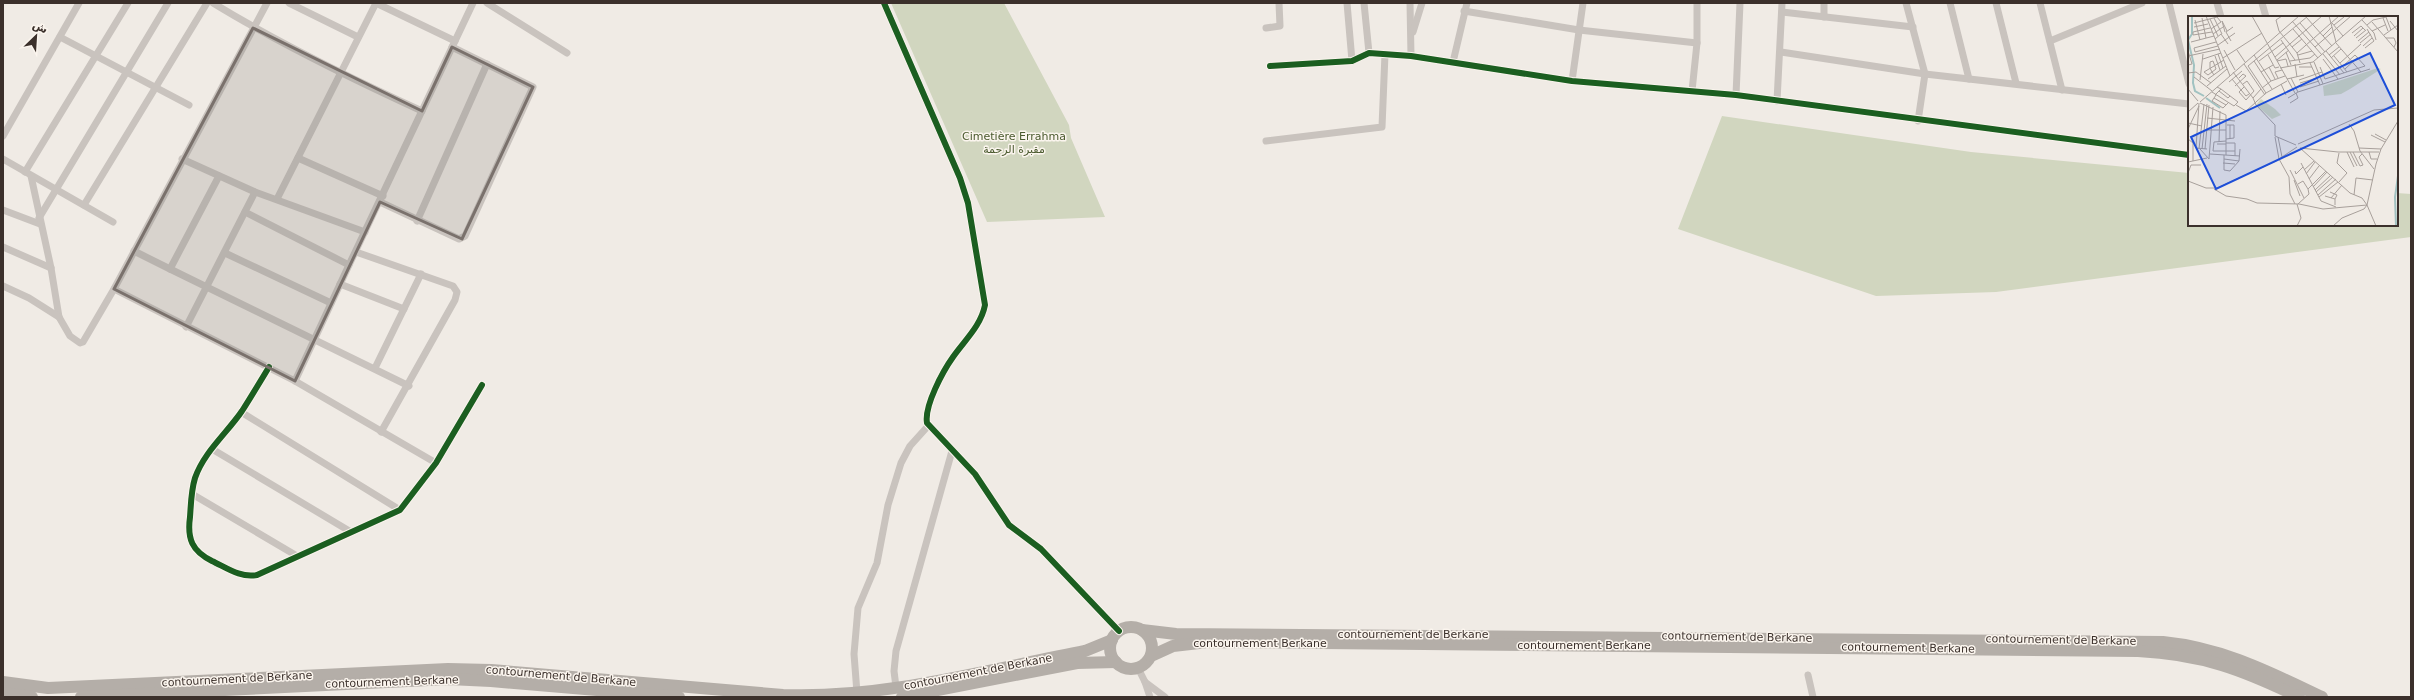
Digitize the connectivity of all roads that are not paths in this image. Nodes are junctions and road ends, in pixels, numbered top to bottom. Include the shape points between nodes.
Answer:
1 (79, 3) edge
2 (128, 3) edge
3 (168, 3) edge
4 (207, 3) edge
5 (213, 3) edge
6 (267, 3) edge
7 (289, 3) edge
8 (376, 3) edge
9 (473, 3) edge
10 (487, 3) edge
11 (884, 3) edge
12 (1279, 3) edge
13 (1347, 3) edge
14 (1364, 3) edge
15 (1410, 3) edge
16 (1422, 3) edge
17 (1467, 3) edge
18 (1583, 3) edge
19 (1697, 3) edge
20 (1740, 3) edge
21 (1782, 3) edge
22 (1824, 3) edge
23 (1906, 3) edge
24 (1950, 3) edge
25 (1996, 3) edge
26 (2040, 3) edge
27 (2142, 3) edge
28 (2169, 3) edge
29 (2218, 3) edge
30 (2262, 3) edge
31 (1464, 11) junction
32 (1782, 12) junction
33 (2221, 16) edge
34 (2266, 16) edge
35 (1824, 17) junction
36 (1913, 27) junction
37 (253, 28) junction
38 (1266, 28) dead end
39 (1579, 30) junction
40 (1412, 36) junction
41 (60, 37) junction
42 (358, 37) junction
43 (2050, 41) junction
44 (1698, 42) junction
45 (454, 44) junction
46 (1781, 52) junction
47 (567, 53) dead end
48 (1368, 53) junction
49 (1385, 54) junction
50 (95, 56) junction
51 (1411, 56) junction
52 (1352, 61) junction
53 (1453, 62) junction
54 (487, 64) junction
55 (1270, 66) dead end
56 (126, 73) junction
57 (341, 73) junction
58 (1925, 74) junction
59 (1969, 79) junction
60 (2188, 80) edge
61 (1572, 81) junction
62 (2016, 83) junction
63 (156, 88) junction
64 (2062, 90) junction
65 (1692, 91) junction
66 (1736, 95) junction
67 (1777, 101) junction
68 (2188, 104) edge
69 (189, 105) dead end
70 (422, 111) junction
71 (1918, 121) junction
72 (3, 136) edge
73 (1266, 141) dead end
74 (2188, 155) edge
75 (298, 158) junction
76 (3, 159) edge
77 (182, 159) junction
78 (28, 174) junction
79 (220, 176) junction
80 (56, 189) junction
81 (256, 192) junction
82 (277, 199) junction
83 (381, 199) junction
84 (84, 205) junction
85 (3, 210) edge
86 (245, 212) junction
87 (40, 221) junction
88 (417, 221) junction
89 (113, 222) dead end
90 (365, 232) junction
91 (3, 247) edge
92 (134, 251) junction
93 (356, 252) junction
94 (225, 253) junction
95 (349, 265) junction
96 (51, 268) junction
97 (170, 269) junction
98 (420, 274) junction
99 (340, 284) junction
100 (3, 286) edge
101 (207, 286) junction
102 (114, 289) junction
103 (331, 303) junction
104 (404, 309) junction
105 (59, 317) junction
106 (186, 327) junction
107 (315, 339) junction
108 (268, 367) junction
109 (375, 368) junction
110 (295, 381) junction
111 (482, 385) dead end
112 (409, 386) junction
113 (241, 412) junction
114 (928, 426) junction
115 (381, 432) junction
116 (212, 448) junction
117 (952, 451) junction
118 (436, 463) junction
119 (192, 494) junction
120 (400, 510) junction
121 (351, 532) junction
122 (297, 556) junction
123 (1142, 630) junction
124 (1116, 636) junction
125 (1151, 656) junction
126 (1116, 662) junction
127 (1138, 668) junction
128 (1808, 675) dead end
129 (3, 682) edge
130 (1146, 682) junction
131 (899, 692) edge
132 (3, 693) edge
133 (857, 693) junction
134 (32, 697) edge
135 (81, 697) edge
136 (679, 697) edge
137 (1150, 697) edge
138 (1165, 697) edge
139 (1813, 697) edge
140 (2299, 697) edge
141 (2322, 697) edge

1 - 41 street
2 - 50 street
3 - 56 street
4 - 63 street
5 - 37 street
6 - 37 street
7 - 42 street
8 - 42 street
8 - 45 street
9 - 45 street
10 - 47 street
11 - 114 street via 960,178 968,203 985,305 980,321 952,359 932,397 926,420
12 - 38 street via 1280,26
13 - 52 street
14 - 48 street
15 - 40 street
16 - 40 street
17 - 31 street
18 - 39 street
19 - 44 street
20 - 66 street
21 - 32 street
22 - 35 street
23 - 36 street
24 - 59 street
25 - 62 street
26 - 43 street
27 - 43 street
28 - 60 street
29 - 33 street
30 - 34 street
31 - 39 street
31 - 53 street
32 - 35 street
32 - 46 street
35 - 36 street
36 - 58 street
37 - 57 street
37 - 77 street
39 - 44 street
39 - 61 street
40 - 51 street
41 - 50 street
41 - 72 street
42 - 57 street
43 - 64 street
44 - 65 street
45 - 54 street
45 - 70 street
46 - 58 street
46 - 67 street
48 - 49 street
48 - 52 street
49 - 51 street
49 - 73 street via 1382,127
50 - 56 street
50 - 78 street
51 - 53 street
52 - 55 street
53 - 61 street
54 - 88 street
54 - 88 street via 530,84 532,90 465,236 458,239
56 - 63 street
56 - 80 street
57 - 70 street
57 - 75 street
58 - 59 street
58 - 71 street
59 - 62 street
61 - 65 street
62 - 64 street
63 - 69 street
63 - 84 street
64 - 68 street
65 - 66 street
66 - 67 street
67 - 71 street
70 - 83 street
71 - 74 street
75 - 82 street
75 - 83 street
76 - 78 street
77 - 79 street
77 - 92 street
78 - 80 street
78 - 87 street
79 - 81 street
79 - 97 street
80 - 84 street
80 - 87 street
81 - 82 street
81 - 86 street
82 - 90 street
83 - 88 street
83 - 90 street
84 - 89 street
85 - 87 street
86 - 94 street
86 - 95 street
87 - 96 street
90 - 93 street
91 - 96 street
92 - 97 street
92 - 102 street
93 - 95 street
93 - 98 street
94 - 101 street
94 - 103 street
95 - 99 street
96 - 105 street
97 - 101 street
98 - 104 street
98 - 112 street via 453,286 457,292
99 - 103 street
99 - 104 street
100 - 105 street via 29,298
101 - 106 street
101 - 107 street
102 - 105 street via 83,342 80,343 70,336
102 - 106 street
103 - 107 street
104 - 109 street
106 - 108 street
107 - 109 street
107 - 110 street
108 - 110 street
108 - 113 street
109 - 112 street
110 - 115 street
111 - 118 street
112 - 115 street
113 - 116 street
113 - 120 street
114 - 117 street
114 - 133 street via 910,446 901,463 888,505 877,563 858,608 854,654
115 - 118 street
116 - 119 street via 195,478
116 - 121 street
117 - 124 street via 979,479 1009,525 1041,549
117 - 131 street via 896,650 894,670
118 - 120 street
119 - 122 street
119 - 122 street via 189,539 193,548 202,556 240,575 249,576 257,575
120 - 121 street
121 - 122 street
123 - 124 highway via 1130,627
123 - 125 highway via 1152,644
123 - 141 highway, contournement de Berkane via 1176,634 2163,642 2200,647 2236,657
124 - 126 highway via 1111,652
124 - 131 highway, contournement de Berkane via 1085,651
125 - 127 highway
125 - 140 highway, contournement Berkane via 1172,646 1208,642 2138,651 2209,660 2232,667
126 - 127 highway via 1126,668
126 - 131 highway via 1077,663
127 - 130 street
128 - 139 street
129 - 133 highway, contournement de Berkane via 48,688 448,668 783,695
130 - 137 street
130 - 138 street
131 - 133 highway, contournement de Berkane
132 - 134 highway
135 - 136 highway, contournement Berkane via 449,679

